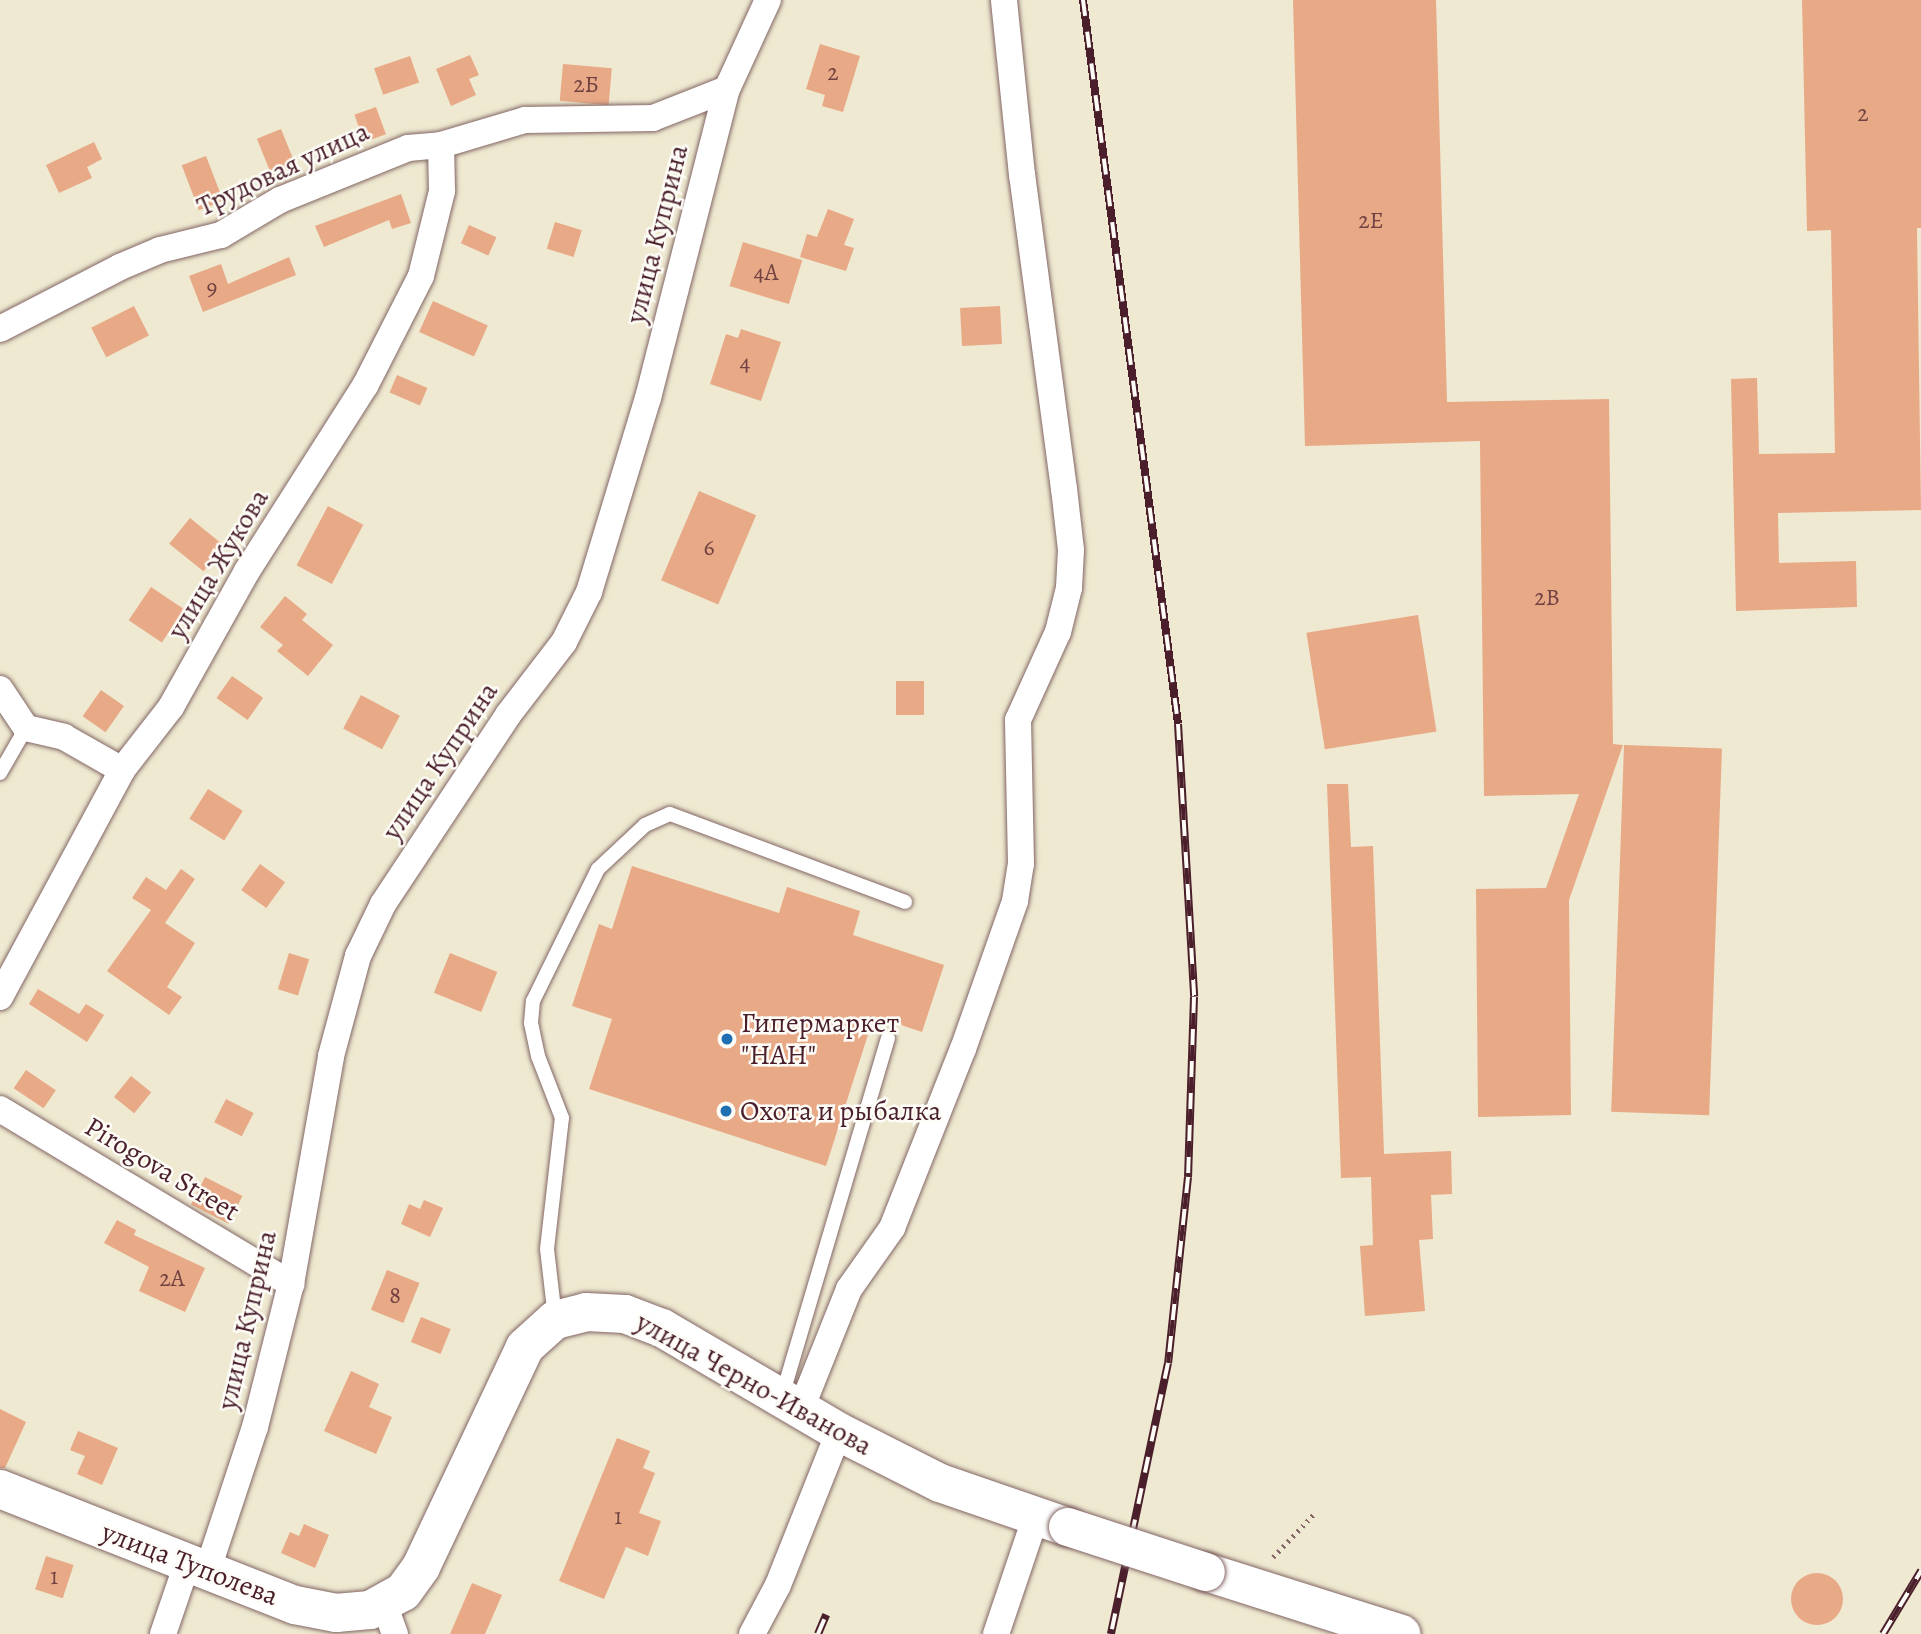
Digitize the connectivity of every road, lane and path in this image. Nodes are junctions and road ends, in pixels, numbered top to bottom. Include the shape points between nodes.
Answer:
1 (768, 0) edge
2 (1004, 0) edge
3 (727, 89) junction
4 (442, 145) junction
5 (0, 329) edge
6 (0, 689) edge
7 (26, 728) junction
8 (122, 770) junction
9 (0, 773) edge
10 (905, 902) dead end
11 (3, 983) edge
12 (888, 1038) dead end
13 (0, 1109) edge
14 (291, 1284) junction
15 (555, 1320) junction
16 (791, 1404) junction
17 (839, 1432) junction
18 (0, 1489) edge
19 (1314, 1514) dead end
20 (1052, 1522) junction
21 (1273, 1557) dead end
22 (197, 1568) junction
23 (389, 1619) edge
24 (163, 1634) edge
25 (752, 1634) edge
26 (996, 1634) edge
27 (1401, 1634) edge

1 - 3 street, улица Куприна
2 - 16 street via 1022,175 1065,489 1069,588 1058,632 1018,720 1021,864 1015,901 963,1049 891,1228 849,1289
3 - 4 street, Трудовая улица via 653,118 525,120
3 - 14 street, улица Куприна via 640,425 589,593 564,642 508,715 383,904 358,956 331,1056
4 - 5 street, Трудовая улица via 408,148 376,159 280,200 221,235 160,250 66,291
4 - 8 street, улица Жукова via 442,191 421,276 365,386 247,571 171,707
6 - 7 street
7 - 8 street via 64,737
7 - 9 lane
8 - 11 street, улица Жукова
10 - 15 lane via 670,814 645,825 598,869 533,1001 531,1023 538,1056 562,1118 547,1249
12 - 16 lane
13 - 14 street, Pirogova Street
14 - 22 street, улица Куприна via 255,1427
15 - 16 main road, улица Черно-Иванова via 586,1312 625,1314 662,1328
15 - 23 main road, улица Черно-Иванова via 524,1347 421,1567
16 - 17 main road, улица Черно-Иванова
17 - 20 main road, улица Черно-Иванова via 940,1483
17 - 25 street via 778,1586
18 - 22 main road, улица Туполева
19 - 21 path
20 - 26 street
20 - 27 main road, улица Черно-Иванова, bridge
22 - 23 main road, улица Туполева via 295,1605
22 - 24 street, улица Куприна

